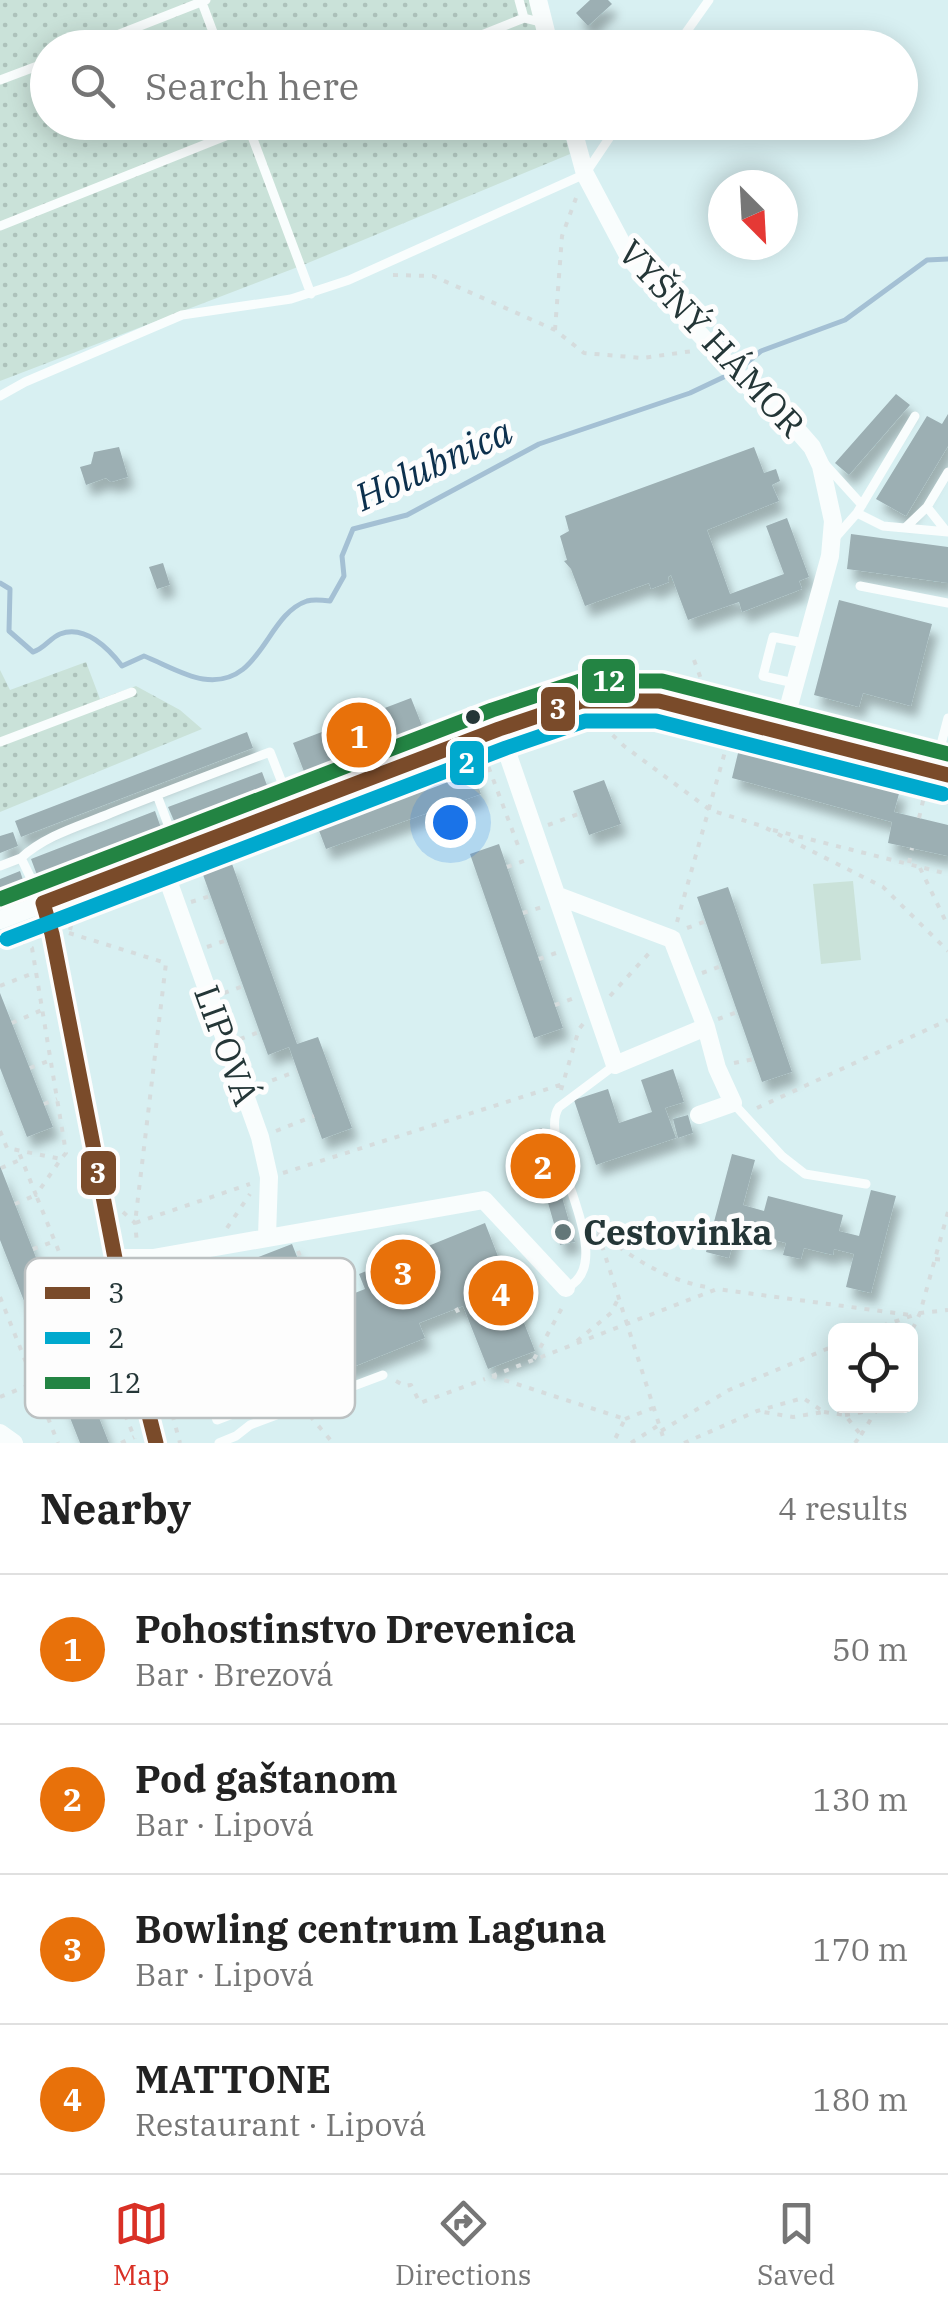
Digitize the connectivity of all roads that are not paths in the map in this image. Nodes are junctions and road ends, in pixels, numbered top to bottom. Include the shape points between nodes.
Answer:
1 (519, 0) edge
2 (538, 0) edge
3 (709, 0) edge
4 (202, 1) edge
5 (524, 18) junction
6 (544, 22) junction
7 (129, 30) edge
8 (212, 30) edge
9 (494, 30) edge
10 (546, 30) edge
11 (688, 30) edge
12 (30, 69) edge
13 (0, 80) edge
14 (211, 140) edge
15 (254, 140) edge
16 (576, 140) edge
17 (608, 140) edge
18 (585, 174) junction
19 (0, 226) edge
20 (311, 294) junction
21 (0, 396) edge
22 (915, 416) dead end
23 (815, 453) junction
24 (948, 472) edge
25 (927, 507) junction
26 (859, 509) junction
27 (905, 528) junction
28 (948, 532) edge
29 (831, 542) junction
30 (860, 586) dead end
31 (948, 602) edge
32 (804, 643) junction
33 (794, 684) junction
34 (132, 692) dead end
35 (948, 718) edge
36 (499, 728) junction
37 (782, 730) junction
38 (0, 742) edge
39 (937, 775) edge
40 (157, 795) junction
41 (292, 808) junction
42 (169, 855) junction
43 (21, 858) junction
44 (0, 866) edge
45 (558, 896) junction
46 (42, 904) junction
47 (0, 920) edge
48 (706, 1027) junction
49 (615, 1064) junction
50 (739, 1108) junction
51 (699, 1116) dead end
52 (866, 1184) dead end
53 (267, 1236) junction
54 (190, 1249) junction
55 (116, 1258) joint
56 (154, 1258) joint
57 (193, 1258) edge
58 (570, 1286) joint
59 (383, 1374) road end
60 (355, 1384) edge
61 (150, 1418) edge
62 (267, 1418) edge
63 (0, 1432) edge
64 (14, 1443) edge
65 (156, 1443) edge
66 (219, 1443) edge

1 - 5 lane
2 - 6 street
3 - 11 lane
4 - 7 lane
4 - 8 lane
5 - 6 lane
5 - 9 lane
6 - 10 street
12 - 13 lane
14 - 19 lane
15 - 20 lane
16 - 18 street, VYŠNÝ HÁMOR
17 - 18 lane
18 - 20 lane
18 - 23 street, VYŠNÝ HÁMOR via 630,259
20 - 21 lane via 182,315
22 - 26 lane
23 - 26 lane
23 - 29 street, VYŠNÝ HÁMOR via 833,522
24 - 25 lane
25 - 27 lane
25 - 28 lane
26 - 27 lane via 883,526
26 - 29 lane
27 - 28 lane
29 - 32 street, VYŠNÝ HÁMOR
30 - 31 lane
32 - 33 street, VYŠNÝ HÁMOR
32 - 33 lane via 773,637 763,676
33 - 37 street, VYŠNÝ HÁMOR
34 - 38 lane
35 - 39 lane
36 - 37 street via 606,698 659,700
36 - 41 street
36 - 45 street
37 - 39 street
40 - 41 lane via 270,752
40 - 42 lane
40 - 43 lane via 42,841
41 - 42 street
42 - 46 street
42 - 53 street, LIPOVÁ via 260,1137 269,1177
43 - 44 lane
43 - 46 lane
45 - 48 street via 672,939
45 - 49 street
46 - 47 street
46 - 55 street
48 - 49 street
48 - 50 street via 717,1068
49 - 58 lane via 558,1107 552,1124 585,1235 580,1273
50 - 51 street
50 - 52 lane via 805,1174
53 - 54 street
53 - 58 street via 484,1200
54 - 56 street
54 - 57 lane
55 - 56 street
59 - 60 lane
61 - 65 street
62 - 66 lane
63 - 64 street

